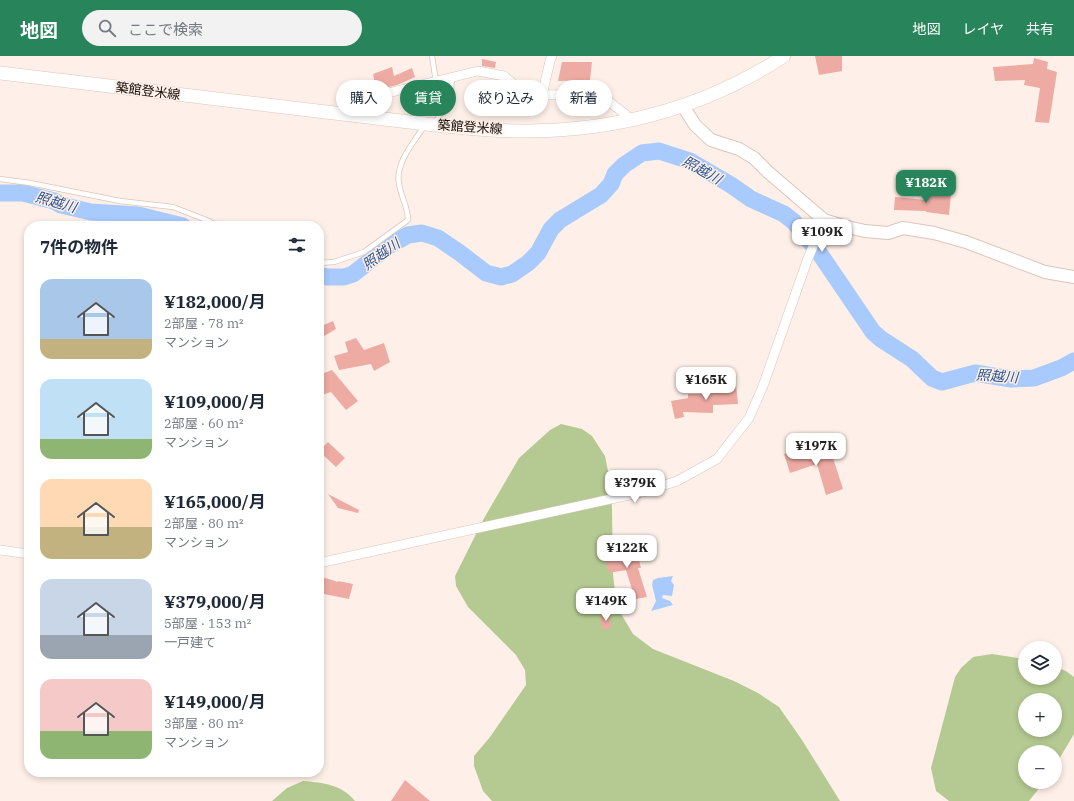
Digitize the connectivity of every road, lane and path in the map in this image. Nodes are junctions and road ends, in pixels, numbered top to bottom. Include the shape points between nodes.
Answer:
1 (432, 56) edge
2 (552, 56) edge
3 (784, 56) edge
4 (0, 73) edge
5 (452, 78) junction
6 (436, 80) edge
7 (444, 80) edge
8 (509, 80) edge
9 (546, 80) edge
10 (548, 95) edge
11 (683, 106) junction
12 (336, 113) edge
13 (361, 116) edge
14 (631, 121) junction
15 (431, 124) junction
16 (0, 179) edge
17 (824, 220) junction
18 (207, 221) edge
19 (324, 263) edge
20 (1074, 277) edge
21 (0, 550) edge
22 (24, 553) edge
23 (324, 562) edge

1 - 6 lane
2 - 9 street
3 - 11 main road, 築館登米線 via 725,89
4 - 12 main road, 築館登米線
5 - 7 street
5 - 8 street via 478,71 504,76
5 - 15 lane via 451,90
10 - 14 street via 596,94
11 - 14 main road, 築館登米線
11 - 17 street via 695,125 711,140 739,149 754,158
13 - 15 main road, 築館登米線
14 - 15 main road, 築館登米線 via 568,130 527,131
15 - 19 lane via 404,159 398,172 408,220 364,252
16 - 18 lane via 120,201 172,207
17 - 20 street via 865,231 888,233 903,228 934,233 966,242 1045,272
17 - 23 street via 749,418 717,459 677,481 643,492
21 - 22 street

